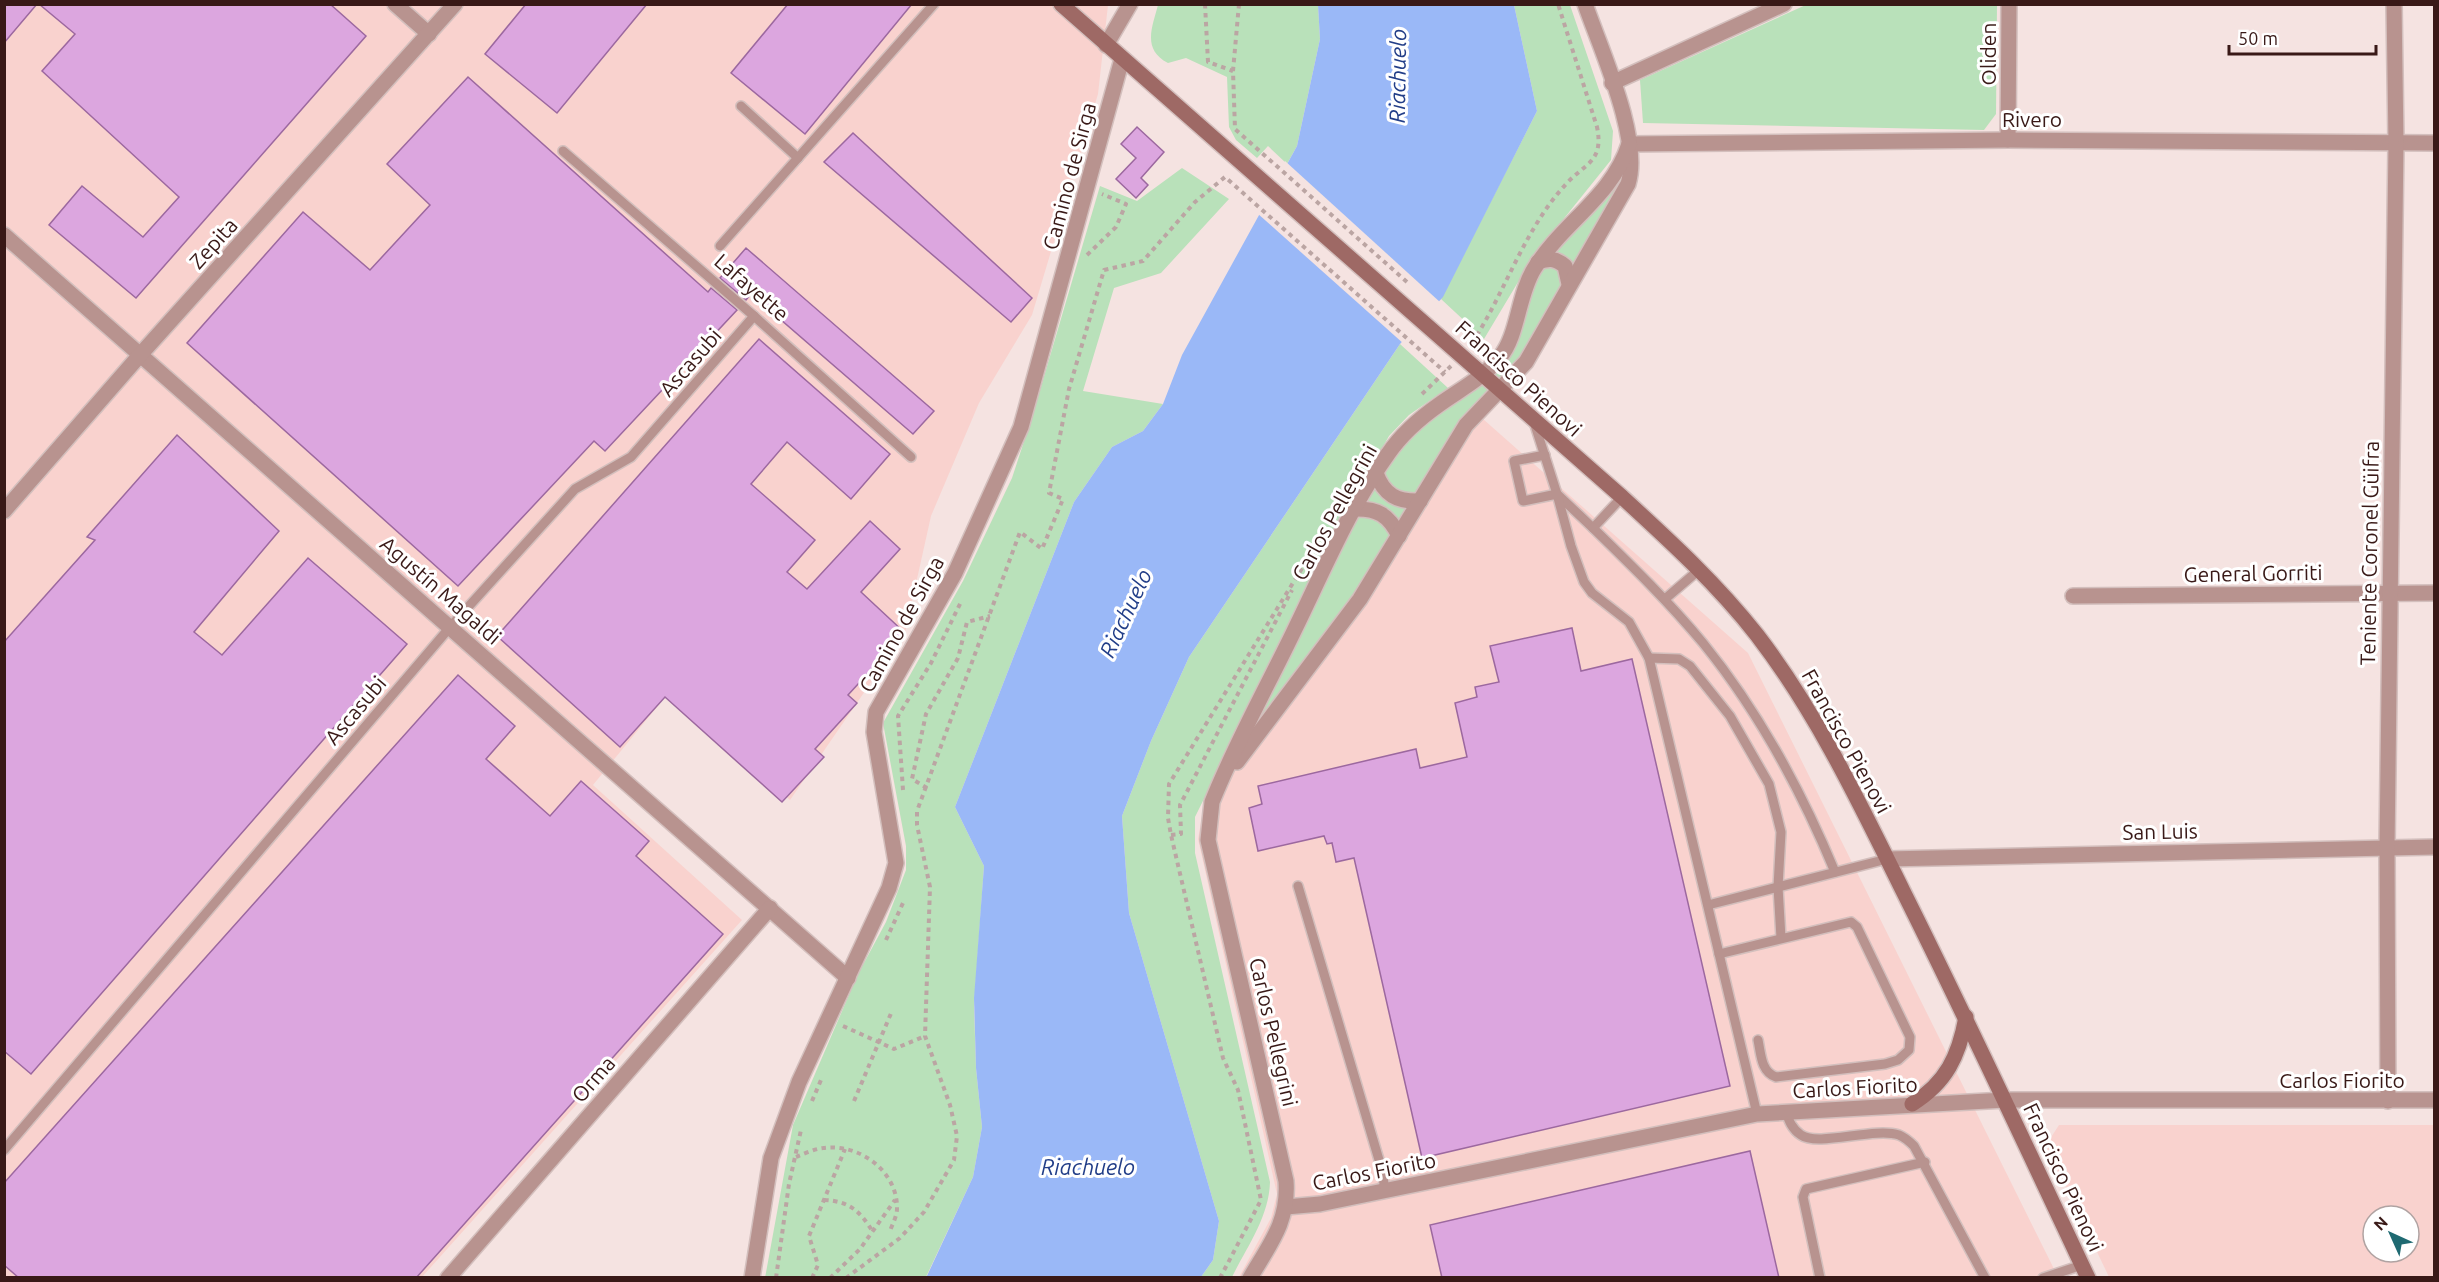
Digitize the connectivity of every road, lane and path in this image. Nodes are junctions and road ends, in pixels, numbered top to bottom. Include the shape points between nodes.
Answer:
1 (395, 4) edge
2 (455, 4) edge
3 (934, 4) edge
4 (1061, 4) edge
5 (1130, 4) edge
6 (1205, 4) edge
7 (1239, 4) edge
8 (1585, 4) edge
9 (1784, 4) edge
10 (2009, 4) edge
11 (2394, 4) edge
12 (429, 34) junction
13 (1106, 45) junction
14 (1122, 59) junction
15 (1233, 71) junction
16 (1612, 82) junction
17 (741, 106) dead end
18 (2008, 140) junction
19 (2396, 143) junction
20 (2434, 143) edge
21 (1629, 144) junction
22 (563, 151) dead end
23 (798, 158) junction
24 (1088, 188) junction
25 (4, 235) edge
26 (720, 246) dead end
27 (1084, 262) dead end
28 (1538, 262) junction
29 (1569, 284) junction
30 (1417, 291) dead end
31 (754, 316) junction
32 (140, 355) junction
33 (1445, 372) dead end
34 (1484, 374) junction
35 (1500, 389) junction
36 (1534, 419) junction
37 (1545, 454) junction
38 (911, 457) dead end
39 (1376, 473) junction
40 (1557, 494) junction
41 (1622, 497) junction
42 (1420, 501) junction
43 (1354, 509) junction
44 (4, 511) edge
45 (1593, 528) junction
46 (1399, 536) junction
47 (1305, 564) dead end
48 (1700, 569) junction
49 (2390, 593) junction
50 (2434, 593) edge
51 (2073, 596) dead end
52 (962, 599) dead end
53 (1665, 599) junction
54 (990, 616) junction
55 (450, 626) junction
56 (1649, 658) junction
57 (927, 788) junction
58 (1217, 790) junction
59 (904, 801) dead end
60 (1171, 835) dead end
61 (2386, 847) junction
62 (2434, 847) edge
63 (1887, 858) junction
64 (1835, 872) junction
65 (1298, 886) dead end
66 (1778, 887) junction
67 (906, 894) dead end
68 (1708, 906) junction
69 (770, 908) junction
70 (1781, 939) junction
71 (885, 943) dead end
72 (1719, 954) junction
73 (848, 978) junction
74 (892, 1011) dead end
75 (849, 1015) dead end
76 (1966, 1017) junction
77 (843, 1026) junction
78 (841, 1031) dead end
79 (925, 1036) junction
80 (1758, 1040) dead end
81 (879, 1042) junction
82 (823, 1074) dead end
83 (2005, 1100) junction
84 (2434, 1100) edge
85 (854, 1101) dead end
86 (2388, 1101) junction
87 (1912, 1104) junction
88 (810, 1106) dead end
89 (1785, 1112) junction
90 (1757, 1114) junction
91 (802, 1128) dead end
92 (845, 1149) junction
93 (4, 1150) edge
94 (795, 1157) junction
95 (1926, 1162) junction
96 (1385, 1191) junction
97 (824, 1200) junction
98 (896, 1200) junction
99 (1287, 1207) junction
100 (890, 1231) dead end
101 (873, 1232) junction
102 (2085, 1271) edge
103 (448, 1278) edge
104 (752, 1278) edge
105 (776, 1278) edge
106 (812, 1278) edge
107 (830, 1278) edge
108 (846, 1278) edge
109 (1250, 1278) edge
110 (1820, 1278) edge
111 (1985, 1278) edge
112 (2043, 1278) edge

1 - 12 street
2 - 12 street, Zepita
3 - 23 lane
4 - 13 main road, Francisco Pienovi
5 - 13 street
6 - 15 path via 1208,62
7 - 15 path
8 - 16 street, Carlos Pellegrini
9 - 16 street
10 - 18 street, Oliden
11 - 19 street, Teniente Coronel Güifra
12 - 32 street, Zepita
13 - 14 main road, Francisco Pienovi
14 - 24 street, Camino de Sirga
14 - 34 main road, Francisco Pienovi
15 - 30 path via 1235,129
16 - 21 street, Carlos Pellegrini via 1628,126
17 - 23 lane
18 - 19 street, Rivero
18 - 21 street, Rivero
19 - 20 street, Rivero
19 - 49 street, Teniente Coronel Güifra
21 - 28 street, Carlos Pellegrini via 1616,176
21 - 29 street, Carlos Pellegrini via 1633,158 1628,184
22 - 31 lane, Lafayette
23 - 26 lane
24 - 27 path via 1126,204 1116,227 1087,253
24 - 73 street, Camino de Sirga via 1021,426 955,573 876,712 874,732 896,863 889,888
25 - 32 street, Agustín Magaldi
28 - 29 street via 1557,260 1569,273
28 - 34 street, Carlos Pellegrini via 1527,282 1507,348
29 - 35 street, Carlos Pellegrini via 1526,362
31 - 38 lane, Lafayette
31 - 55 lane, Ascasubi via 631,457 575,489
32 - 44 street, Zepita
32 - 55 street, Agustín Magaldi
33 - 54 path via 1225,177 1196,202 1143,261 1104,270 1069,390 1049,493 1063,499 1042,549 1020,532
34 - 35 main road, Francisco Pienovi
34 - 39 street, Carlos Pellegrini via 1413,426
35 - 36 main road, Francisco Pienovi
35 - 42 street, Carlos Pellegrini via 1466,425
36 - 37 lane
36 - 41 main road, Francisco Pienovi
37 - 40 lane
37 - 40 lane via 1514,461 1523,501
39 - 42 street via 1381,487 1392,497 1405,502
39 - 43 street, Carlos Pellegrini
40 - 45 lane
40 - 56 lane via 1584,582 1629,622
41 - 45 lane
41 - 48 main road, Francisco Pienovi
42 - 46 street, Carlos Pellegrini
43 - 46 street via 1369,508 1382,513
43 - 58 street, Carlos Pellegrini
45 - 53 lane
46 - 58 street, Carlos Pellegrini via 1360,598
47 - 60 path via 1180,805 1181,834
48 - 53 lane
48 - 63 main road, Francisco Pienovi via 1784,672 1828,744
49 - 50 street, General Gorriti
49 - 51 street, General Gorriti
49 - 61 street, Teniente Coronel Güifra
52 - 59 path via 930,663 897,716
53 - 64 lane via 1741,693 1779,754
54 - 57 path
54 - 57 path via 967,622 958,658 926,714 912,779
55 - 69 street, Agustín Magaldi
55 - 93 lane, Ascasubi
56 - 66 lane via 1679,659 1690,666 1730,716 1756,759 1769,784 1781,832
56 - 68 lane
57 - 79 path via 916,811 930,887
58 - 99 street, Carlos Pellegrini via 1209,815 1208,840 1286,1181
61 - 62 street, San Luis
61 - 63 street, San Luis
61 - 86 street, Teniente Coronel Güifra
63 - 64 lane
63 - 76 main road, Francisco Pienovi
64 - 66 lane
65 - 96 lane
66 - 68 lane
66 - 70 lane
67 - 71 path
68 - 72 lane
69 - 73 street, Agustín Magaldi
69 - 103 street, Orma
70 - 72 lane
70 - 80 lane via 1851,922 1857,927 1910,1037 1909,1050 1898,1060 1885,1064 1776,1077 1764,1068
72 - 90 lane
73 - 104 street, Camino de Sirga via 803,1072 771,1158
74 - 81 path
75 - 77 path
76 - 83 main road, Francisco Pienovi
76 - 87 main road via 1962,1041 1948,1071
77 - 78 path
77 - 81 path
79 - 81 path via 894,1049
79 - 108 path via 950,1105 957,1136 954,1160 939,1190 916,1221 900,1238
81 - 85 path
82 - 88 path
83 - 86 street, Carlos Fiorito
83 - 87 street, Carlos Fiorito
83 - 102 main road, Francisco Pienovi
84 - 86 street, Carlos Fiorito
87 - 89 street, Carlos Fiorito
89 - 90 street, Carlos Fiorito
89 - 95 lane via 1792,1128 1803,1137 1900,1135
90 - 96 street, Carlos Fiorito
91 - 94 path
92 - 94 path via 823,1148
92 - 97 path
92 - 98 path via 853,1149 873,1161 893,1184
94 - 105 path
95 - 110 lane via 1806,1189 1803,1197
95 - 111 lane
96 - 99 street, Carlos Fiorito
97 - 101 path via 851,1206 863,1215
97 - 106 path via 809,1236 818,1266
98 - 100 path
98 - 101 path
99 - 109 street, Carlos Pellegrini
101 - 107 path
102 - 112 lane

